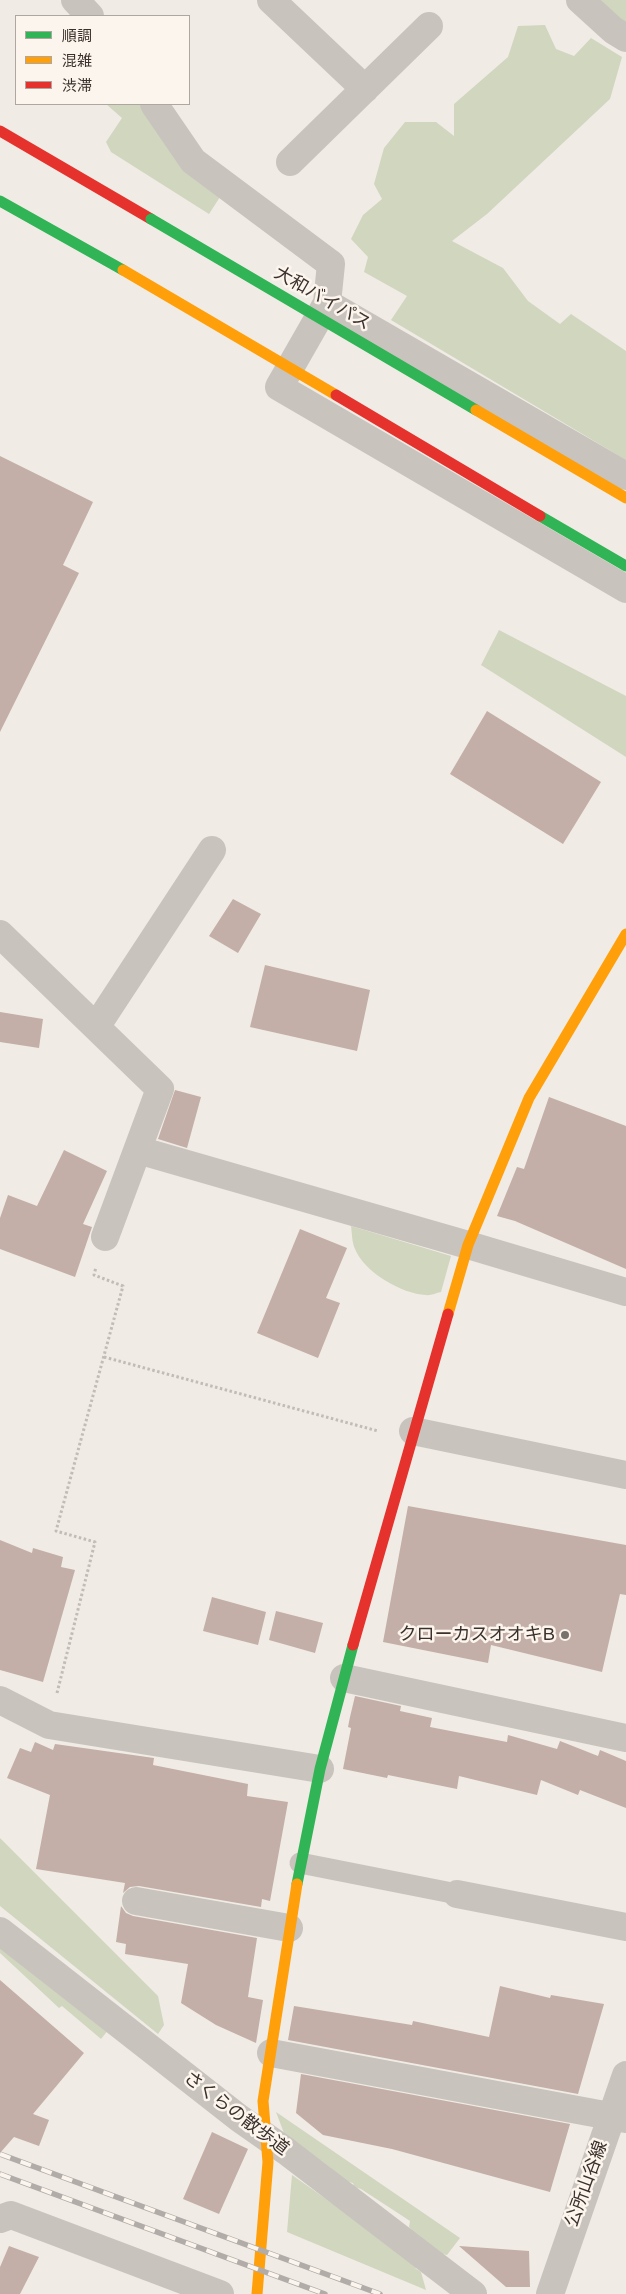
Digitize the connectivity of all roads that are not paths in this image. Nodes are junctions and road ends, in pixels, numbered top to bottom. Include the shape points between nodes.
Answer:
1 (75, 0) edge
2 (580, 0) edge
3 (276, 2) edge
4 (89, 15) edge
5 (429, 26) dead end
6 (626, 38) edge
7 (365, 89) junction
8 (155, 105) edge
9 (0, 126) edge
10 (0, 131) edge
11 (290, 162) dead end
12 (60, 166) junction
13 (0, 202) edge
14 (327, 303) junction
15 (626, 476) edge
16 (626, 498) edge
17 (626, 566) edge
18 (626, 589) edge
19 (212, 850) dead end
20 (0, 934) edge
21 (626, 934) edge
22 (96, 1027) junction
23 (138, 1150) junction
24 (106, 1237) road end
25 (468, 1244) junction
26 (626, 1292) edge
27 (413, 1431) junction
28 (626, 1475) edge
29 (344, 1678) junction
30 (0, 1700) edge
31 (626, 1738) edge
32 (320, 1769) junction
33 (300, 1863) junction
34 (457, 1894) joint
35 (136, 1900) dead end
36 (626, 1927) edge
37 (289, 1928) junction
38 (0, 1931) edge
39 (271, 2053) junction
40 (626, 2075) edge
41 (618, 2118) edge
42 (266, 2138) junction
43 (0, 2219) edge
44 (220, 2294) edge
45 (257, 2294) edge
46 (473, 2294) edge
47 (550, 2294) edge

1 - 4 street
2 - 6 street
3 - 7 street
5 - 7 street
7 - 11 street
8 - 14 street via 193,162 331,264
9 - 12 main road
10 - 12 main road, 大和バイパス
12 - 16 main road, 大和バイパス, bridge
13 - 17 main road, bridge via 123,270
14 - 15 street
14 - 18 street via 279,387
19 - 22 street
20 - 22 street
21 - 25 main road via 529,1098
22 - 23 street via 160,1089
23 - 24 street
23 - 25 street
25 - 26 street
25 - 27 main road
27 - 28 street
27 - 29 main road
29 - 31 street
29 - 32 main road
30 - 32 street via 49,1725
32 - 33 main road
33 - 34 lane
33 - 37 main road
34 - 36 street
35 - 37 street
37 - 39 main road
38 - 42 street, さくらの散歩道
39 - 41 street
39 - 42 main road via 263,2101
40 - 41 street, 公所山谷線
41 - 47 street, 公所山谷線
42 - 45 main road via 268,2162
42 - 46 street, さくらの散歩道
43 - 44 street via 11,2215

